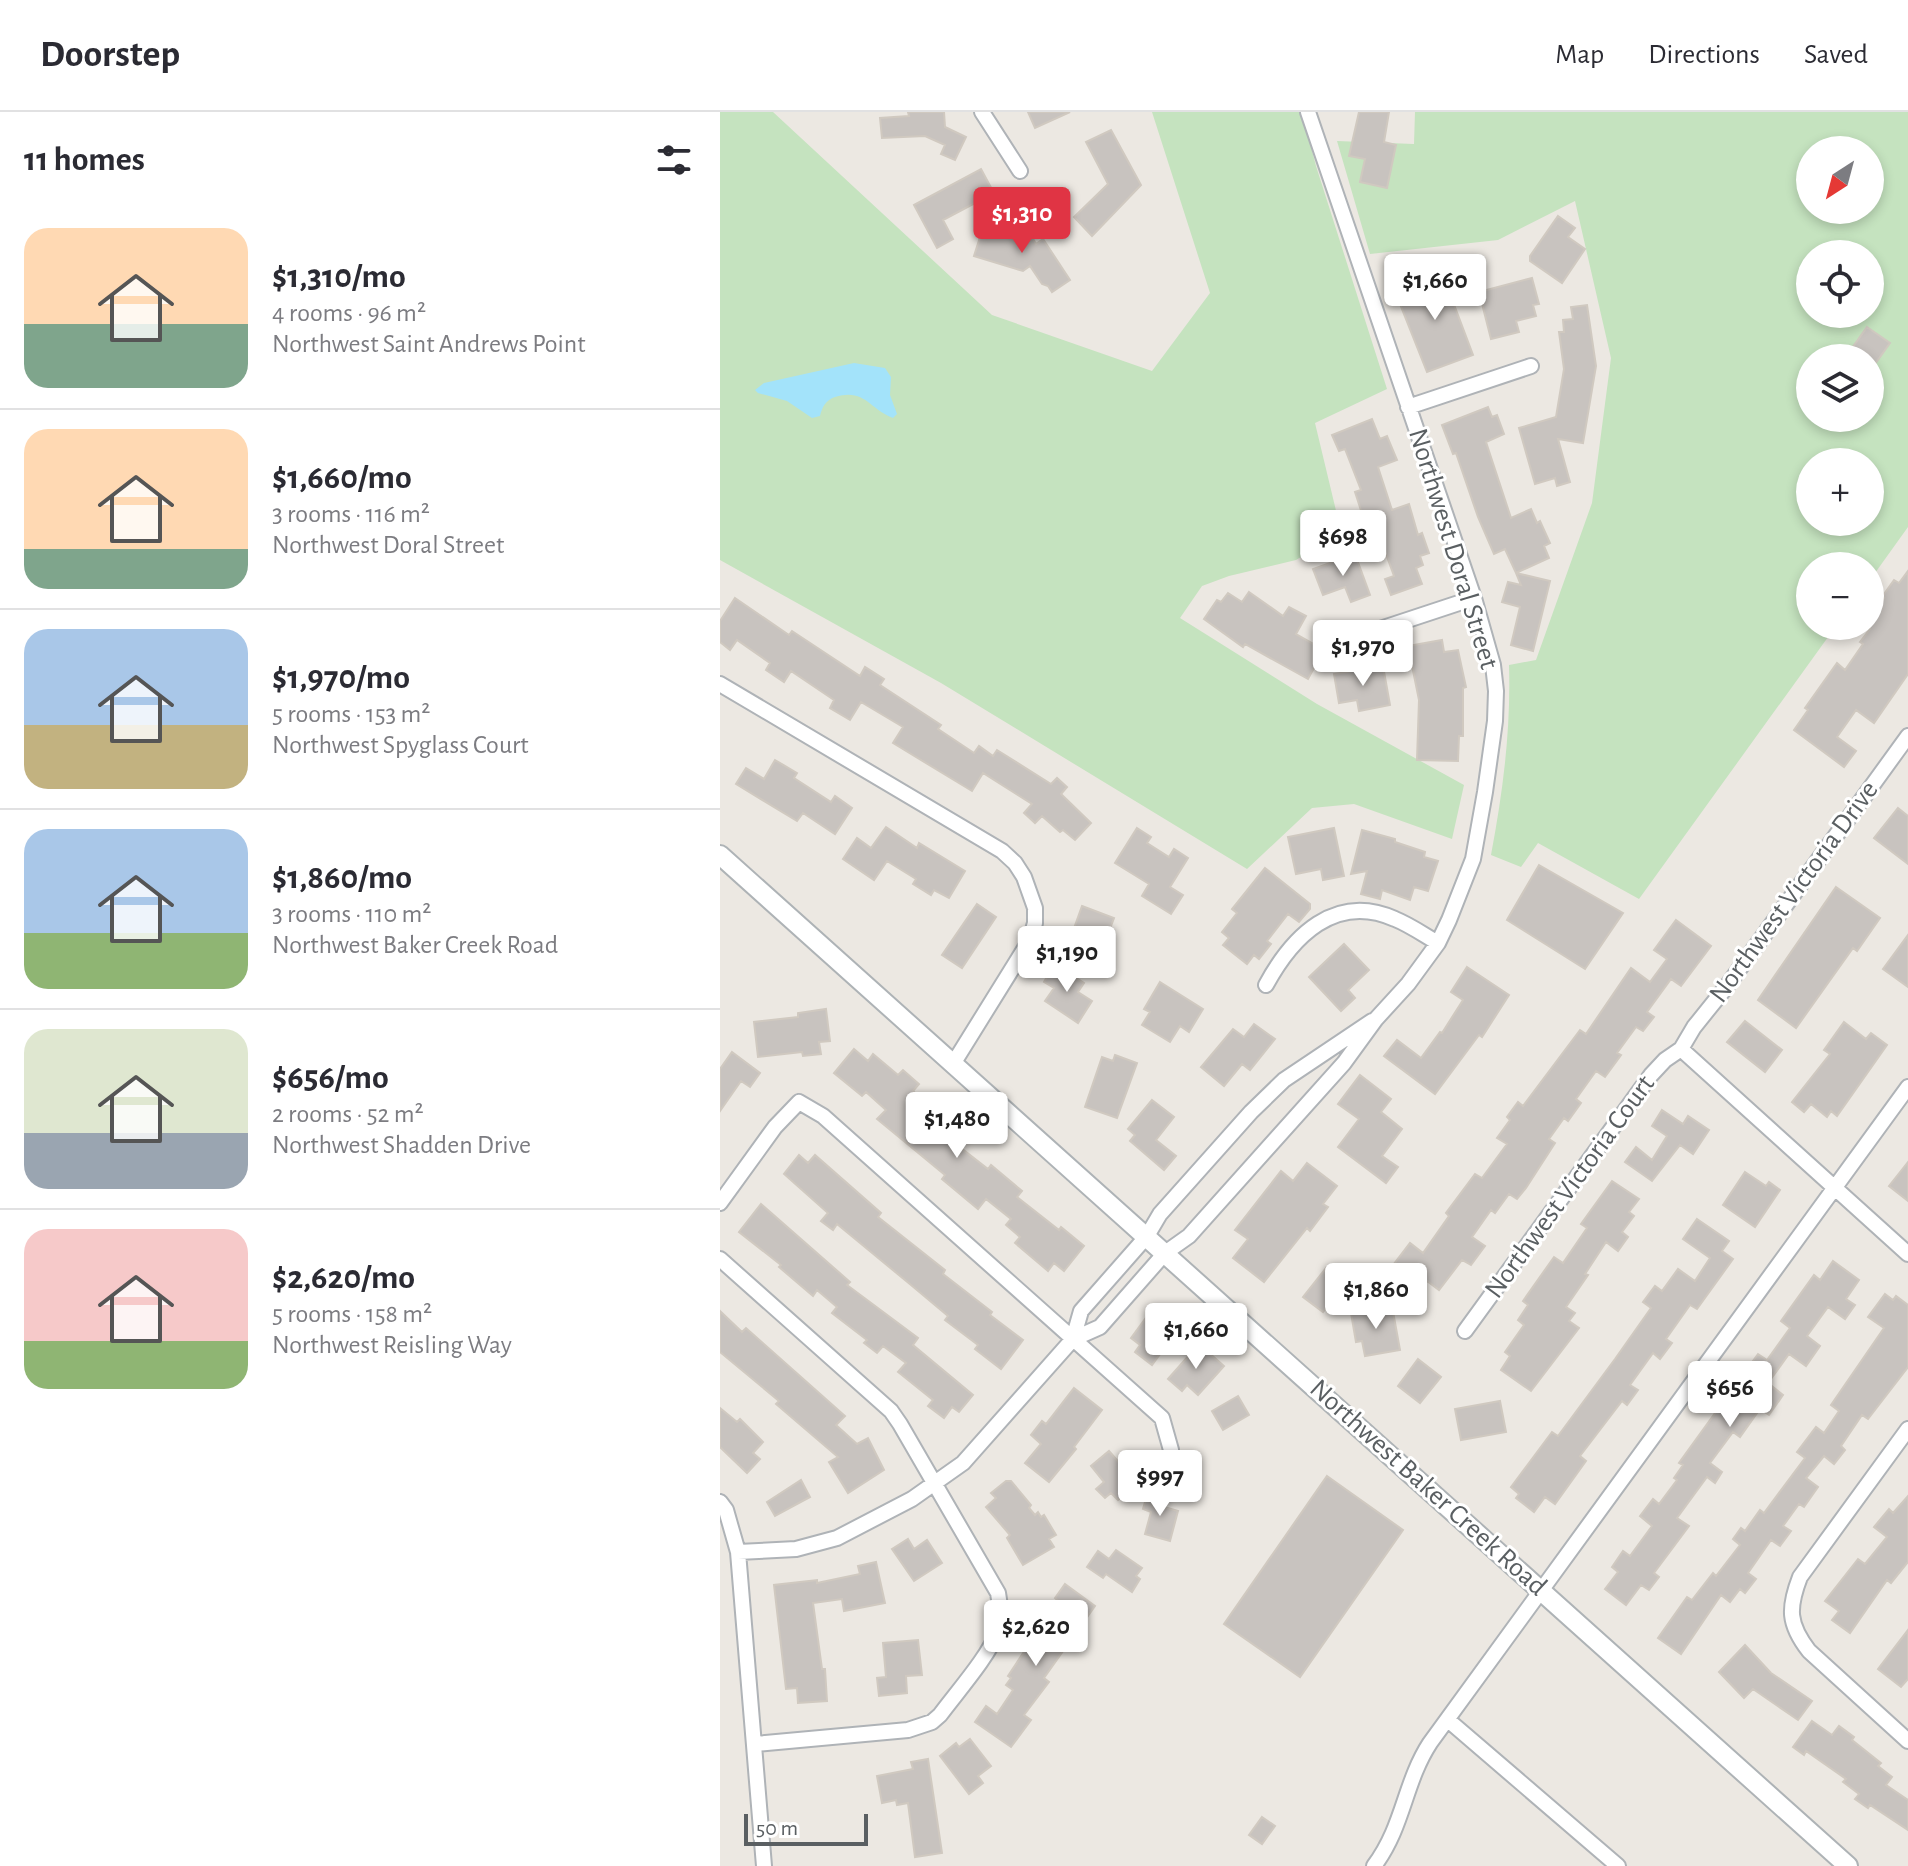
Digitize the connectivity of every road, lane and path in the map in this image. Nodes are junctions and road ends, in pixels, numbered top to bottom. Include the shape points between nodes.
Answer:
1 (982, 112) edge
2 (1308, 112) edge
3 (1020, 171) dead end
4 (1531, 366) dead end
5 (1408, 407) junction
6 (1474, 598) junction
7 (1359, 636) dead end
8 (720, 684) edge
9 (1908, 736) edge
10 (720, 855) edge
11 (1438, 943) junction
12 (1266, 985) dead end
13 (1376, 1019) junction
14 (1681, 1049) junction
15 (953, 1064) junction
16 (1908, 1087) edge
17 (1835, 1188) junction
18 (720, 1203) edge
19 (1147, 1236) junction
20 (1165, 1253) junction
21 (1908, 1254) edge
22 (720, 1259) edge
23 (1465, 1331) dead end
24 (1073, 1339) junction
25 (1908, 1429) edge
26 (1171, 1450) dead end
27 (935, 1484) junction
28 (720, 1502) edge
29 (738, 1552) junction
30 (1542, 1591) junction
31 (1448, 1720) junction
32 (1908, 1741) edge
33 (755, 1744) junction
34 (1611, 1864) edge
35 (764, 1866) edge
36 (1374, 1866) edge
37 (1848, 1866) edge

1 - 3 street
2 - 5 street, Northwest Doral Street
4 - 5 street
5 - 6 street, Northwest Doral Street
6 - 7 street
6 - 11 street, Northwest Doral Street via 1493,665 1495,721 1473,859
8 - 15 street via 1002,851 1024,877 1035,908 1030,940
9 - 14 street, Northwest Victoria Drive
10 - 15 main road, Northwest Baker Creek Road
11 - 12 street via 1371,912 1326,918 1304,932
11 - 13 street, Northwest Doral Street
13 - 19 street, Northwest Doral Street via 1284,1080 1160,1214
13 - 20 street, Northwest Doral Street via 1290,1124 1189,1236
14 - 17 street
14 - 23 street, Northwest Victoria Court via 1651,1075
15 - 19 main road, Northwest Baker Creek Road
16 - 17 street
17 - 21 street
17 - 30 street
18 - 24 street via 799,1102 823,1116
19 - 20 main road, Northwest Baker Creek Road
19 - 24 street, Northwest Doral Street via 1081,1311
20 - 24 street, Northwest Doral Street via 1100,1327
20 - 30 main road, Northwest Baker Creek Road
22 - 27 street via 883,1403
24 - 26 street via 1162,1418
24 - 27 street via 963,1463
25 - 32 street via 1800,1577 1792,1598 1792,1623 1809,1651
27 - 29 street via 816,1546
27 - 33 street via 998,1593 1000,1623 993,1641 940,1715 922,1726
28 - 29 street
29 - 33 street
30 - 31 street
30 - 37 main road, Northwest Baker Creek Road
31 - 34 street
31 - 36 street via 1419,1760 1396,1830
33 - 35 street

